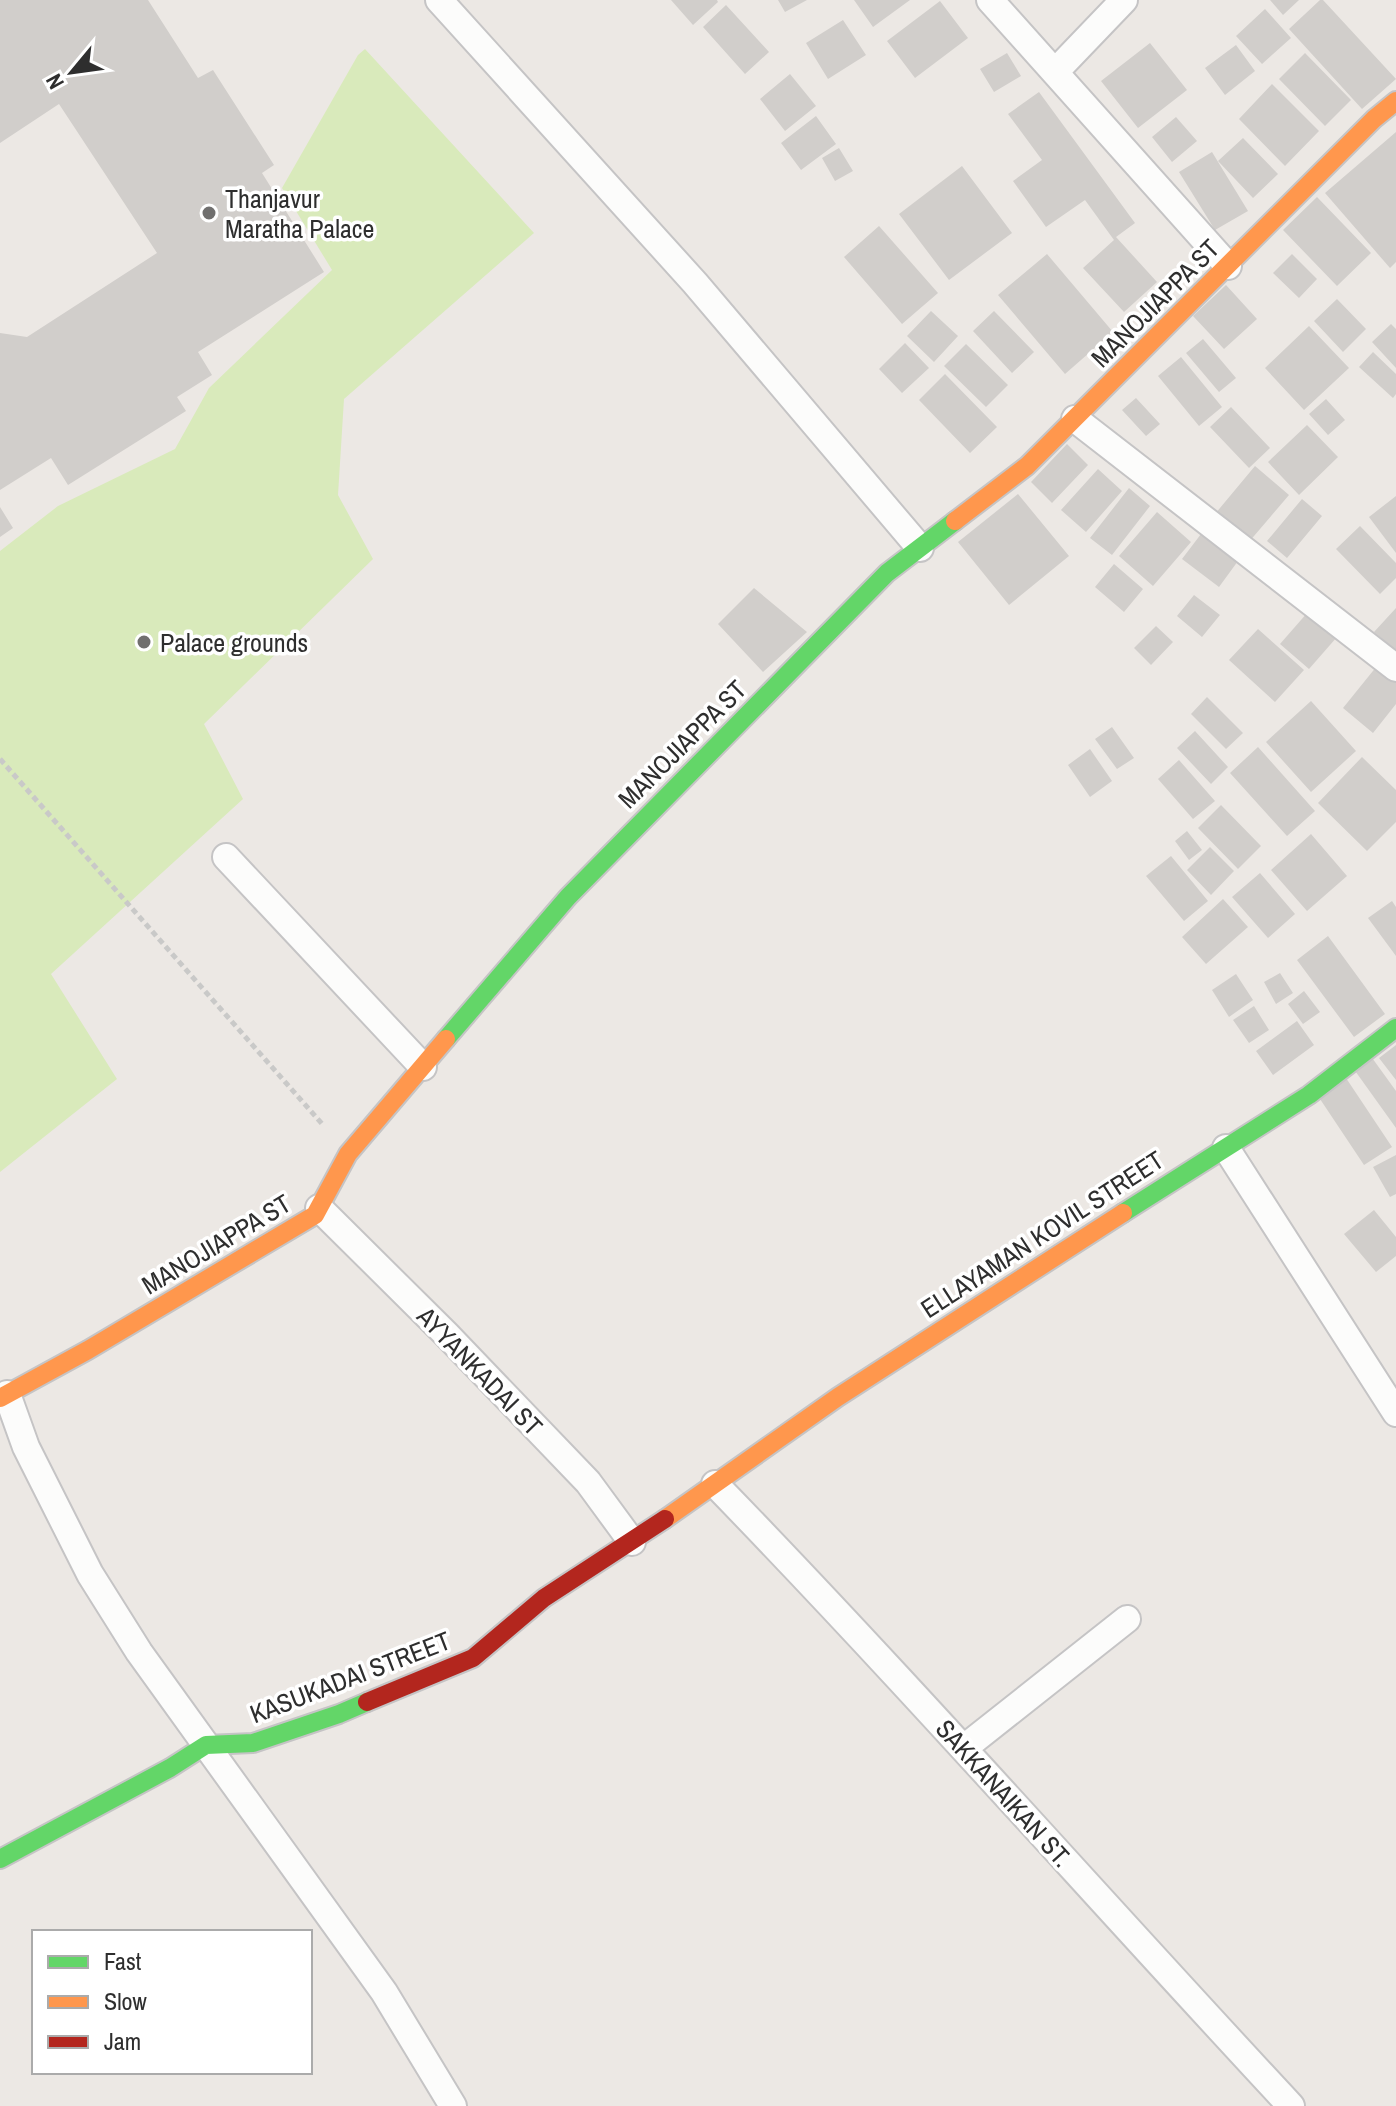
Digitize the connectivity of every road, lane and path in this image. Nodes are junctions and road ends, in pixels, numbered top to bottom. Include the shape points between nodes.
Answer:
1 (439, 0) edge
2 (990, 0) edge
3 (1124, 0) edge
4 (1055, 72) junction
5 (1396, 101) edge
6 (1228, 266) junction
7 (1075, 419) junction
8 (920, 548) junction
9 (1396, 668) edge
10 (0, 759) edge
11 (226, 857) dead end
12 (1396, 1028) edge
13 (423, 1067) junction
14 (1226, 1148) junction
15 (348, 1154) junction
16 (319, 1208) junction
17 (4, 1396) edge
18 (1396, 1413) edge
19 (715, 1484) junction
20 (654, 1525) joint
21 (632, 1542) junction
22 (1127, 1619) dead end
23 (206, 1745) junction
24 (964, 1748) junction
25 (0, 1859) edge
26 (453, 2106) edge
27 (1291, 2106) edge

1 - 8 street via 695,283
2 - 4 street
3 - 4 street
4 - 6 street
5 - 6 street, MANOJIAPPA ST
6 - 7 street, MANOJIAPPA ST
7 - 8 street, MANOJIAPPA ST via 1027,466
7 - 9 street
8 - 13 street, MANOJIAPPA ST via 887,573 568,897
10 - 15 path
11 - 13 street
12 - 14 street, ELLAYAMAN KOVIL STREET via 1309,1095
13 - 15 street, MANOJIAPPA ST
14 - 18 street
14 - 19 street, ELLAYAMAN KOVIL STREET via 838,1397
15 - 16 street, MANOJIAPPA ST
16 - 17 street, MANOJIAPPA ST via 275,1239
16 - 21 street, AYYANKADAI ST via 588,1482
17 - 23 street via 90,1574
19 - 20 street, ELLAYAMAN KOVIL STREET
19 - 24 street, SAKKANAIKAN ST.
20 - 21 street, KASUKADAI STREET
21 - 23 street, KASUKADAI STREET via 544,1598 473,1658 253,1743
22 - 24 street
23 - 25 street
23 - 26 street via 384,1992
24 - 27 street, SAKKANAIKAN ST.

